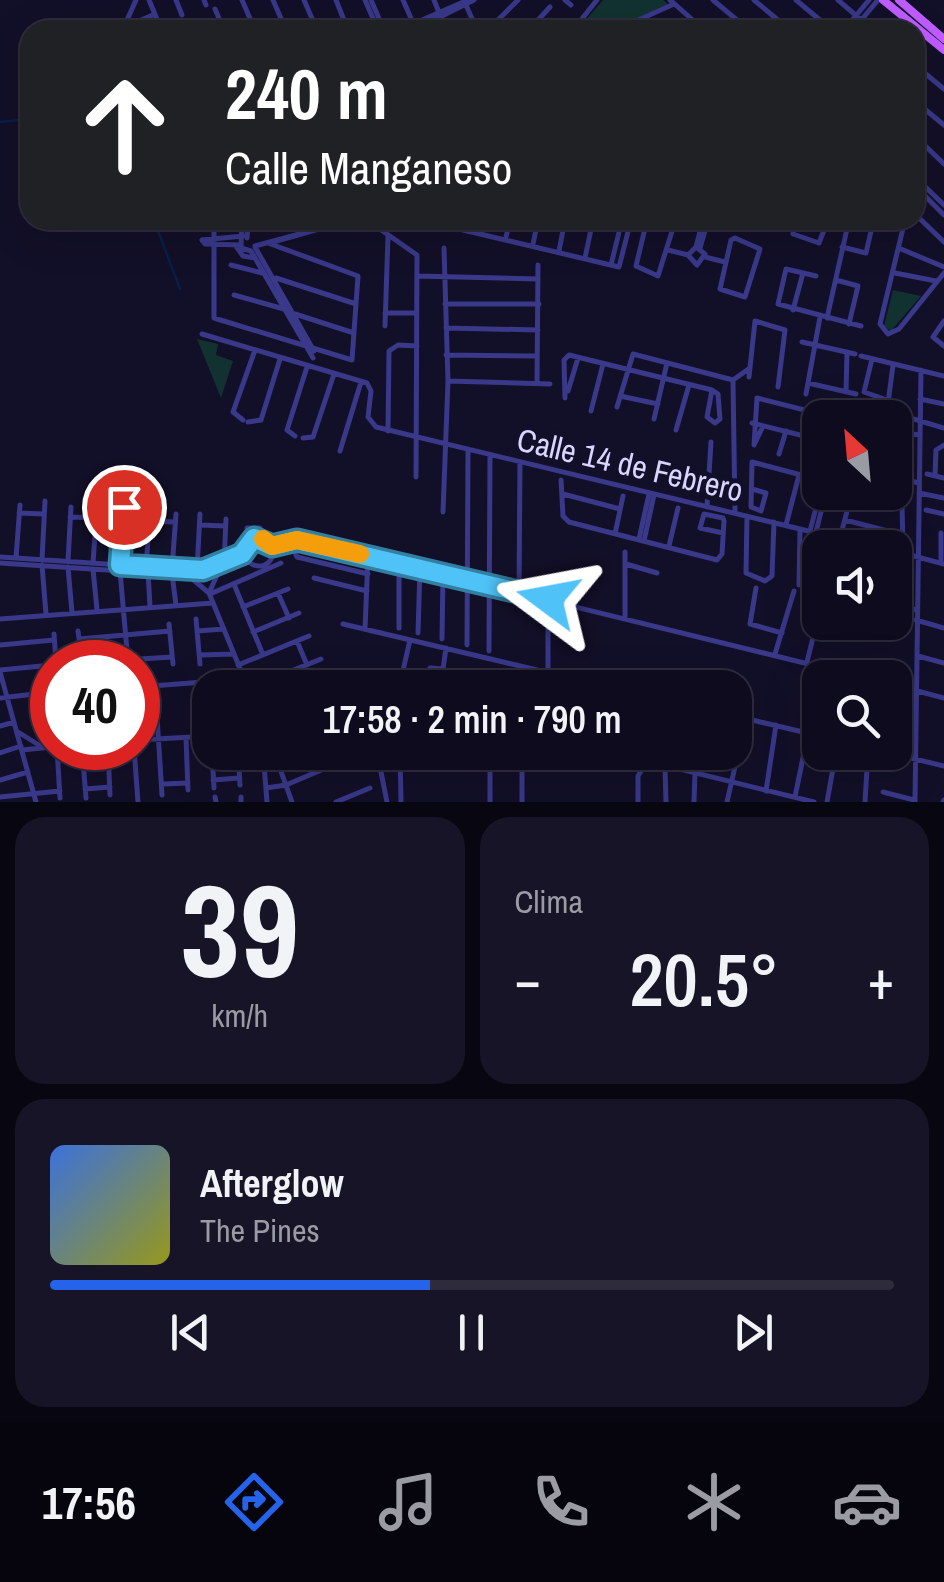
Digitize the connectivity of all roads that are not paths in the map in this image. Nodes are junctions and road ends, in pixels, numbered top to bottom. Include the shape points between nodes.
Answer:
1 (148, 0) edge
2 (176, 0) edge
3 (434, 0) edge
4 (518, 0) edge
5 (598, 0) edge
6 (713, 0) edge
7 (754, 0) edge
8 (796, 0) edge
9 (838, 0) edge
10 (869, 0) edge
11 (880, 0) edge
12 (899, 0) edge
13 (468, 1) edge
14 (672, 2) edge
15 (550, 7) dead end
16 (214, 8) dead end
17 (155, 14) junction
18 (182, 15) dead end
19 (440, 15) junction
20 (859, 18) junction
21 (142, 20) edge
22 (157, 20) edge
23 (219, 20) edge
24 (430, 20) edge
25 (442, 20) edge
26 (498, 20) edge
27 (538, 20) edge
28 (581, 20) edge
29 (636, 20) edge
30 (693, 20) edge
31 (736, 20) edge
32 (778, 20) edge
33 (820, 20) edge
34 (856, 20) edge
35 (861, 20) edge
36 (906, 20) edge
37 (922, 20) edge
38 (925, 23) edge
39 (944, 39) edge
40 (925, 74) edge
41 (944, 90) edge
42 (925, 146) edge
43 (944, 164) edge
44 (925, 187) edge
45 (925, 196) edge
46 (944, 205) edge
47 (944, 216) edge
48 (925, 222) edge
49 (214, 230) edge
50 (244, 230) edge
51 (318, 230) edge
52 (380, 230) edge
53 (468, 230) edge
54 (508, 230) edge
55 (536, 230) edge
56 (563, 230) edge
57 (591, 230) edge
58 (620, 230) edge
59 (628, 230) edge
60 (645, 230) edge
61 (671, 230) edge
62 (703, 230) edge
63 (794, 230) edge
64 (824, 230) edge
65 (845, 230) edge
66 (871, 230) edge
67 (903, 230) edge
68 (388, 236) junction
69 (506, 238) junction
70 (214, 240) junction
71 (242, 241) junction
72 (944, 242) edge
73 (271, 243) junction
74 (533, 244) junction
75 (842, 246) junction
76 (444, 248) dead end
77 (698, 248) junction
78 (900, 248) junction
79 (668, 250) junction
80 (254, 251) junction
81 (558, 251) junction
82 (688, 255) junction
83 (585, 258) junction
84 (705, 258) junction
85 (725, 262) junction
86 (538, 265) dead end
87 (231, 266) dead end
88 (615, 266) junction
89 (944, 270) edge
90 (802, 272) junction
91 (894, 273) junction
92 (265, 274) junction
93 (418, 276) junction
94 (445, 276) junction
95 (816, 276) dead end
96 (273, 278) junction
97 (538, 279) junction
98 (835, 280) junction
99 (936, 282) junction
100 (234, 295) dead end
101 (356, 304) junction
102 (445, 304) junction
103 (539, 304) junction
104 (284, 310) junction
105 (793, 310) junction
106 (292, 312) junction
107 (386, 313) junction
108 (416, 314) junction
109 (824, 318) junction
110 (944, 321) edge
111 (849, 324) junction
112 (385, 326) dead end
113 (861, 326) dead end
114 (446, 328) junction
115 (538, 330) junction
116 (354, 333) junction
117 (202, 334) dead end
118 (802, 342) dead end
119 (812, 344) junction
120 (416, 346) junction
121 (941, 346) edge
122 (305, 348) junction
123 (255, 350) junction
124 (313, 350) junction
125 (855, 354) junction
126 (446, 355) junction
127 (537, 356) junction
128 (578, 358) junction
129 (280, 359) junction
130 (872, 359) junction
131 (668, 363) junction
132 (603, 364) junction
133 (894, 364) junction
134 (308, 367) junction
135 (750, 368) junction
136 (627, 370) junction
137 (921, 370) junction
138 (334, 374) junction
139 (944, 376) edge
140 (748, 377) dead end
141 (665, 378) junction
142 (733, 380) junction
143 (448, 381) junction
144 (360, 382) junction
145 (808, 383) junction
146 (537, 384) junction
147 (550, 384) dead end
148 (689, 384) junction
149 (778, 387) dead end
150 (712, 390) junction
151 (846, 392) junction
152 (806, 394) dead end
153 (856, 394) dead end
154 (620, 396) junction
155 (920, 398) junction
156 (887, 400) joint
157 (658, 404) junction
158 (944, 404) edge
159 (618, 407) dead end
160 (802, 409) edge
161 (591, 411) dead end
162 (654, 419) dead end
163 (912, 419) edge
164 (752, 422) junction
165 (920, 422) junction
166 (762, 426) junction
167 (944, 428) edge
168 (676, 430) dead end
169 (388, 431) junction
170 (786, 432) junction
171 (294, 436) dead end
172 (418, 436) junction
173 (802, 436) edge
174 (912, 437) edge
175 (304, 438) dead end
176 (920, 438) junction
177 (710, 442) dead end
178 (446, 443) junction
179 (944, 446) edge
180 (468, 449) junction
181 (340, 451) dead end
182 (779, 454) dead end
183 (490, 455) junction
184 (520, 462) junction
185 (800, 474) joint
186 (416, 477) dead end
187 (944, 478) edge
188 (561, 480) dead end
189 (912, 481) edge
190 (918, 483) junction
191 (752, 490) junction
192 (919, 493) junction
193 (563, 494) junction
194 (652, 495) junction
195 (624, 496) dead end
196 (944, 498) edge
197 (45, 502) dead end
198 (97, 506) dead end
199 (72, 507) dead end
200 (124, 507) dead end
201 (678, 508) dead end
202 (620, 509) junction
203 (705, 510) junction
204 (848, 510) edge
205 (926, 510) dead end
206 (150, 512) dead end
207 (443, 512) dead end
208 (735, 513) junction
209 (44, 514) junction
210 (176, 514) dead end
211 (200, 514) dead end
212 (944, 514) edge
213 (747, 516) junction
214 (70, 517) junction
215 (96, 518) junction
216 (845, 520) junction
217 (149, 521) junction
218 (175, 522) junction
219 (774, 522) junction
220 (200, 525) junction
221 (786, 525) junction
222 (247, 528) dead end
223 (800, 528) junction
224 (806, 530) edge
225 (842, 530) edge
226 (884, 530) edge
227 (723, 533) junction
228 (940, 533) dead end
229 (615, 534) junction
230 (259, 538) junction
231 (642, 540) junction
232 (292, 545) dead end
233 (272, 546) junction
234 (669, 546) junction
235 (244, 552) junction
236 (625, 552) dead end
237 (912, 555) edge
238 (368, 556) junction
239 (918, 557) junction
240 (16, 558) junction
241 (0, 560) edge
242 (42, 562) junction
243 (250, 562) junction
244 (399, 562) junction
245 (281, 563) dead end
246 (68, 564) junction
247 (224, 564) junction
248 (626, 564) junction
249 (942, 564) edge
250 (93, 566) junction
251 (120, 568) junction
252 (147, 570) junction
253 (198, 570) junction
254 (420, 570) junction
255 (172, 571) junction
256 (185, 573) junction
257 (218, 573) junction
258 (656, 573) dead end
259 (368, 574) junction
260 (443, 574) junction
261 (314, 578) dead end
262 (468, 579) junction
263 (234, 584) junction
264 (799, 585) dead end
265 (489, 586) junction
266 (288, 588) dead end
267 (756, 588) dead end
268 (367, 591) junction
269 (794, 591) dead end
270 (519, 592) junction
271 (278, 593) junction
272 (209, 594) junction
273 (548, 599) junction
274 (213, 603) junction
275 (176, 605) junction
276 (150, 606) junction
277 (243, 607) junction
278 (123, 609) junction
279 (912, 609) edge
280 (917, 610) junction
281 (97, 611) junction
282 (72, 613) junction
283 (46, 614) junction
284 (299, 614) dead end
285 (289, 618) junction
286 (625, 618) junction
287 (0, 620) edge
288 (196, 620) dead end
289 (916, 620) junction
290 (343, 624) dead end
291 (399, 628) dead end
292 (944, 628) edge
293 (224, 629) junction
294 (366, 629) junction
295 (198, 631) junction
296 (253, 632) junction
297 (418, 633) dead end
298 (782, 634) junction
299 (125, 635) junction
300 (308, 636) dead end
301 (442, 639) dead end
302 (80, 640) edge
303 (126, 640) edge
304 (296, 640) junction
305 (410, 640) junction
306 (30, 641) edge
307 (0, 645) edge
308 (467, 645) dead end
309 (446, 648) junction
310 (488, 651) dead end
311 (234, 654) junction
312 (776, 654) junction
313 (262, 655) junction
314 (917, 656) junction
315 (321, 659) dead end
316 (160, 661) edge
317 (802, 661) edge
318 (944, 663) edge
319 (307, 664) junction
320 (238, 665) junction
321 (30, 667) edge
322 (430, 668) dead end
323 (534, 669) joint
324 (240, 670) edge
325 (292, 670) edge
326 (403, 670) edge
327 (539, 670) edge
328 (548, 670) edge
329 (0, 671) edge
330 (192, 683) edge
331 (160, 685) edge
332 (912, 689) edge
333 (916, 690) junction
334 (30, 694) edge
335 (3, 697) edge
336 (944, 698) edge
337 (752, 720) edge
338 (14, 722) junction
339 (0, 726) edge
340 (776, 726) junction
341 (16, 730) junction
342 (802, 731) edge
343 (186, 738) junction
344 (192, 738) edge
345 (30, 739) edge
346 (160, 739) joint
347 (22, 748) junction
348 (30, 748) edge
349 (0, 752) edge
350 (912, 759) edge
351 (802, 760) edge
352 (916, 760) junction
353 (944, 766) edge
354 (57, 770) edge
355 (84, 770) edge
356 (109, 770) edge
357 (136, 770) edge
358 (213, 770) edge
359 (239, 770) edge
360 (264, 770) edge
361 (280, 770) edge
362 (316, 770) edge
363 (381, 770) edge
364 (400, 770) edge
365 (490, 770) edge
366 (522, 770) edge
367 (642, 770) edge
368 (665, 770) edge
369 (680, 770) edge
370 (736, 770) edge
371 (833, 770) edge
372 (867, 770) edge
373 (28, 772) junction
374 (695, 773) junction
375 (0, 780) edge
376 (734, 782) junction
377 (162, 784) junction
378 (286, 785) junction
379 (266, 788) junction
380 (370, 788) dead end
381 (86, 789) junction
382 (766, 791) junction
383 (360, 792) junction
384 (883, 792) dead end
385 (162, 795) dead end
386 (0, 796) edge
387 (794, 797) junction
388 (35, 798) edge
389 (86, 798) dead end
390 (729, 801) edge
391 (915, 801) edge
392 (138, 802) edge
393 (268, 802) edge
394 (292, 802) edge
395 (336, 802) edge
396 (365, 802) edge
397 (387, 802) edge
398 (401, 802) edge
399 (490, 802) edge
400 (522, 802) edge
401 (638, 802) edge
402 (666, 802) edge
403 (694, 802) edge
404 (814, 802) edge
405 (827, 802) edge
406 (865, 802) edge

1 - 17 street
2 - 18 street
3 - 19 street
4 - 26 street
5 - 28 street
6 - 31 street
7 - 32 street
8 - 33 street
9 - 20 street
10 - 20 street
11 - 20 street
11 - 36 main road
12 - 37 main road
13 - 19 street
14 - 29 street
14 - 30 street
15 - 27 street
16 - 23 street
17 - 21 street
17 - 22 street
19 - 24 street
19 - 25 street
20 - 34 street
20 - 35 street
38 - 39 main road
40 - 41 street
42 - 43 street
44 - 46 street
45 - 47 street
48 - 72 street
49 - 70 street
50 - 71 street
51 - 73 street
52 - 68 street
53 - 69 street
54 - 69 street
55 - 74 street
56 - 81 street
57 - 83 street
58 - 88 street
59 - 88 street
60 - 79 street via 636,269 661,274
61 - 79 street
62 - 77 street
63 - 64 street via 819,243
65 - 75 street
66 - 75 street via 866,253
67 - 78 street
68 - 93 street via 416,250
68 - 107 street
69 - 74 street
70 - 71 street
70 - 71 street
70 - 122 street via 214,318
71 - 80 street
71 - 80 street
73 - 80 street
73 - 101 street via 355,274
74 - 81 street
75 - 98 street
76 - 94 street
77 - 82 street
77 - 84 street
78 - 89 street
78 - 91 street
79 - 82 street
80 - 92 street
80 - 96 street
81 - 83 street
82 - 84 street via 697,265
83 - 88 street
84 - 85 street
85 - 85 street via 732,239 759,246 748,296 720,289
86 - 97 street
87 - 92 street
89 - 99 street
90 - 95 street
90 - 105 street
90 - 105 street via 785,270 778,304
91 - 99 street
91 - 99 street via 880,324 888,334
92 - 104 street
93 - 94 street
93 - 108 street
94 - 97 street
94 - 102 street
96 - 101 street
96 - 106 street
97 - 103 street
98 - 109 street
98 - 111 street via 858,286
100 - 104 street
101 - 116 street
102 - 103 street
102 - 114 street
103 - 115 street
104 - 122 street
105 - 109 street
106 - 116 street
106 - 124 street
107 - 108 street
107 - 112 street
108 - 120 street
109 - 111 street
109 - 119 street
110 - 121 street via 934,333
111 - 113 street
114 - 115 street
114 - 126 street
115 - 127 street
116 - 124 street via 352,360
117 - 123 street
118 - 119 street
119 - 125 street
119 - 145 street
120 - 169 street via 389,351
120 - 172 street
122 - 124 street
123 - 129 street
123 - 129 street via 234,412 245,421 259,422
125 - 130 street
125 - 151 street
126 - 127 street
126 - 143 street
127 - 146 street
128 - 128 street via 574,372 566,398 565,356
128 - 132 street
129 - 134 street
130 - 133 street
130 - 156 street via 864,392
131 - 136 street via 631,355
131 - 141 street
131 - 142 street
132 - 136 street
132 - 161 street
133 - 137 street
133 - 156 street
134 - 138 street
134 - 171 street via 287,430
135 - 140 street
135 - 142 street
135 - 149 street via 755,321 780,325 785,330
136 - 141 street
136 - 154 street
137 - 139 street
137 - 155 street
138 - 144 street
138 - 175 street via 312,439
141 - 148 street
141 - 157 street
142 - 208 street
143 - 146 street
143 - 178 street
144 - 169 street, Calle 14 de Febrero via 370,386 371,424
144 - 181 street
145 - 151 street
145 - 152 street
146 - 147 street
148 - 150 street
148 - 168 street
150 - 150 street via 718,394 715,423 707,417
151 - 153 street
154 - 157 street
154 - 159 street
155 - 158 street
155 - 165 street
157 - 162 street
160 - 164 street via 757,398
163 - 165 street
164 - 166 street
164 - 166 street via 754,445
165 - 167 street
165 - 176 street
166 - 170 street
169 - 172 street, Calle 14 de Febrero
170 - 173 street
170 - 182 street
172 - 178 street, Calle 14 de Febrero
172 - 186 street
174 - 176 street
176 - 190 street
177 - 203 street
178 - 180 street, Calle 14 de Febrero
178 - 207 street
179 - 187 street via 936,450 931,475
180 - 183 street, Calle 14 de Febrero
180 - 262 street
183 - 184 street, Calle 14 de Febrero
183 - 265 street
184 - 194 street, Calle 14 de Febrero
184 - 270 street
185 - 191 street via 752,462
185 - 221 street
188 - 193 street
189 - 190 street
190 - 192 street
191 - 191 street via 751,507 761,511 766,493
192 - 196 street
192 - 239 street
193 - 202 street
193 - 229 street via 565,520
194 - 203 street, Calle 14 de Febrero
194 - 231 street
195 - 202 street
197 - 209 street
198 - 215 street
199 - 214 street
200 - 251 street
201 - 234 street
202 - 229 street
203 - 208 street, Calle 14 de Febrero
203 - 227 street via 723,518
203 - 227 street via 700,528
204 - 216 street
205 - 212 street
206 - 217 street
208 - 213 street, Calle 14 de Febrero
209 - 240 street via 20,509
209 - 242 street
210 - 218 street
211 - 220 street
213 - 219 street, Calle 14 de Febrero
213 - 219 street via 750,578 772,576
214 - 215 street
214 - 246 street
215 - 250 street
216 - 225 street
216 - 226 street
217 - 218 street
217 - 252 street
218 - 255 street
219 - 221 street, Calle 14 de Febrero
220 - 247 street via 226,522
220 - 253 street
221 - 223 street, Calle 14 de Febrero
222 - 230 street via 260,528
223 - 224 street, Calle 14 de Febrero
223 - 264 street
227 - 234 street via 721,559
228 - 249 street
229 - 231 street
230 - 233 street
230 - 235 street
231 - 234 street
232 - 259 street via 297,557
233 - 238 street via 297,540
233 - 243 street via 268,562
235 - 243 street
235 - 247 street
236 - 248 street
237 - 239 street
238 - 244 street
238 - 259 street
239 - 249 street
239 - 280 street
240 - 241 street
240 - 242 street
241 - 242 street
242 - 246 street
242 - 283 street
243 - 257 street
244 - 254 street
244 - 291 street
245 - 263 street
246 - 250 street
246 - 282 street
247 - 253 street
248 - 258 street
248 - 286 street
250 - 251 street
250 - 281 street
251 - 252 street
251 - 278 street
252 - 255 street
252 - 276 street
253 - 256 street
254 - 260 street
254 - 297 street
255 - 256 street
255 - 275 street
256 - 257 street
256 - 272 street
257 - 272 street
259 - 268 street
260 - 262 street
260 - 301 street
261 - 268 street
262 - 265 street
262 - 308 street
263 - 272 street
263 - 277 street
265 - 270 street
265 - 310 street
266 - 271 street
267 - 298 street via 750,624
268 - 294 street
269 - 298 street
270 - 273 street
271 - 277 street
271 - 285 street
272 - 274 street
273 - 286 street
273 - 328 street
274 - 275 street
274 - 293 street
275 - 276 street
276 - 278 street
277 - 296 street
278 - 281 street
278 - 299 street
279 - 280 street
280 - 289 street
281 - 282 street
282 - 283 street
283 - 287 street
284 - 285 street
285 - 296 street
286 - 312 street
288 - 295 street
289 - 292 street
289 - 314 street
290 - 294 street
293 - 295 street
293 - 311 street
294 - 305 street
295 - 311 street via 200,659
296 - 313 street
298 - 312 street
299 - 302 street via 79,635
299 - 303 street
299 - 316 street via 170,628 173,661
300 - 304 street
304 - 313 street
304 - 319 street
305 - 309 street
305 - 326 street
306 - 307 street
309 - 322 street via 445,667
309 - 323 street
311 - 320 street
312 - 317 street
313 - 320 street
314 - 318 street
314 - 333 street
315 - 319 street
319 - 325 street
320 - 324 street
321 - 329 street
323 - 327 street
329 - 335 street
330 - 331 street
332 - 333 street
333 - 336 street
333 - 352 street
334 - 335 street
335 - 338 street
337 - 340 street
338 - 339 street
338 - 341 street
340 - 342 street
340 - 382 street
341 - 345 street
341 - 347 street
343 - 344 street
343 - 346 street
343 - 377 street via 188,787
346 - 377 street
347 - 348 street
347 - 349 street
347 - 373 street
350 - 352 street
351 - 387 street
352 - 353 street
352 - 391 street
354 - 388 street via 60,794
355 - 381 street
356 - 381 street via 110,791
357 - 392 street
358 - 359 street via 214,784 240,782
360 - 379 street
361 - 378 street
362 - 378 street
363 - 397 street
364 - 398 street
365 - 399 street
366 - 400 street
367 - 401 street
368 - 402 street
369 - 374 street
370 - 376 street
371 - 405 street
372 - 406 street
373 - 375 street
373 - 388 street
374 - 376 street
374 - 403 street
376 - 382 street
376 - 390 street
377 - 385 street
378 - 379 street
378 - 394 street
379 - 393 street
380 - 383 street
381 - 389 street
382 - 387 street
383 - 395 street
383 - 396 street
384 - 391 street
386 - 388 street
387 - 404 street

